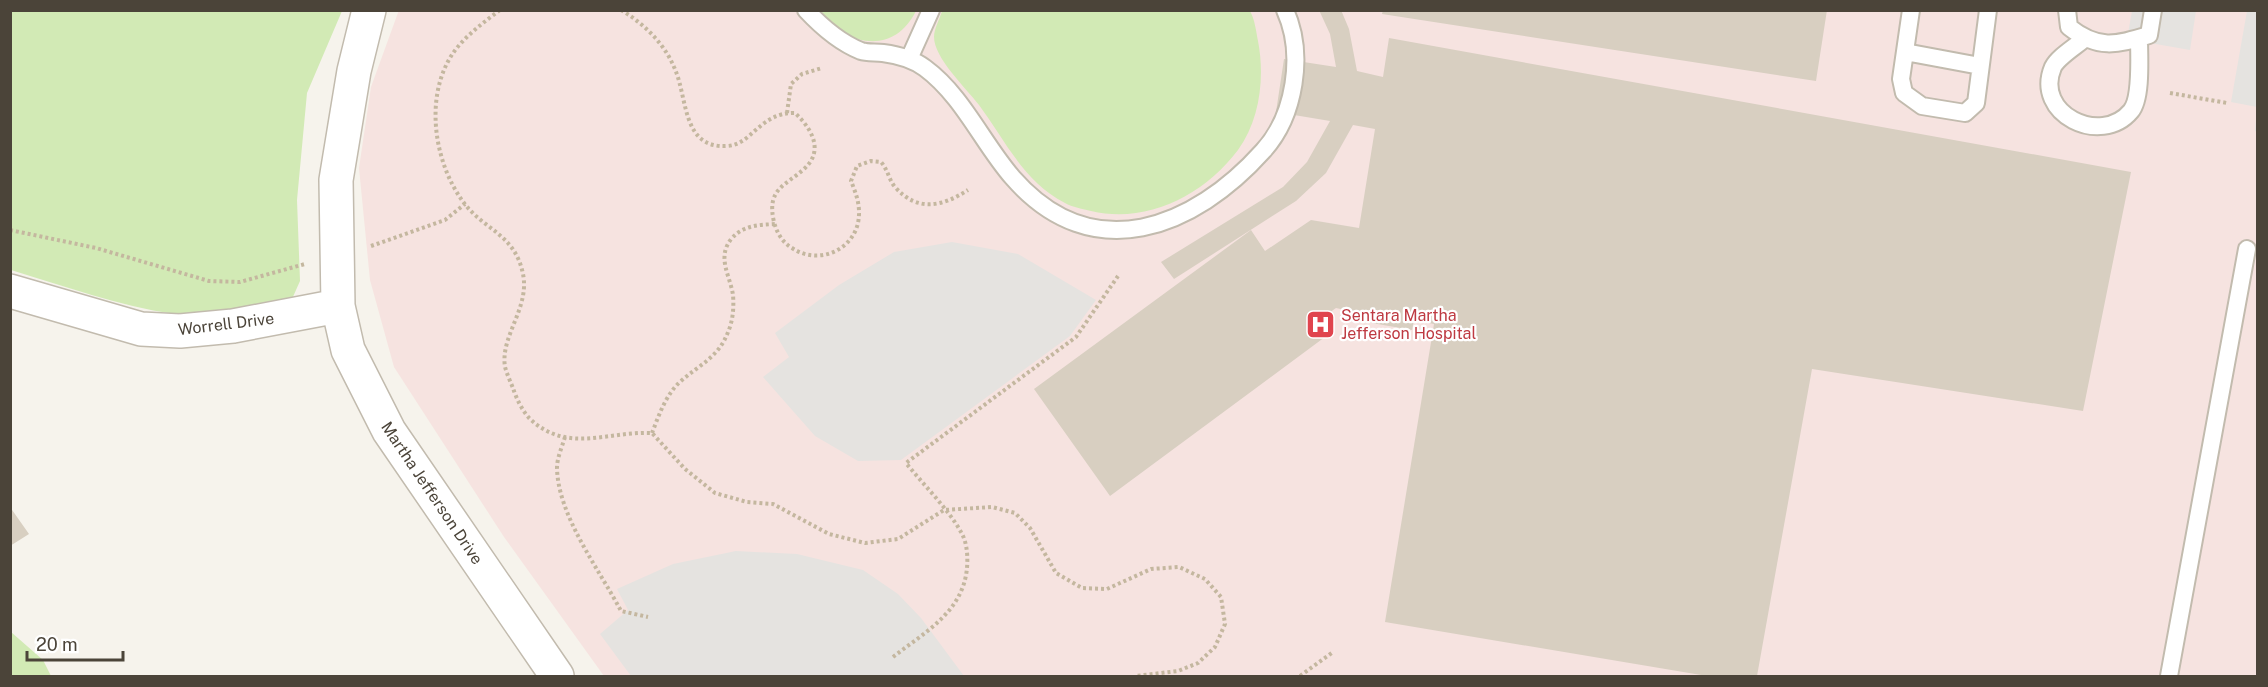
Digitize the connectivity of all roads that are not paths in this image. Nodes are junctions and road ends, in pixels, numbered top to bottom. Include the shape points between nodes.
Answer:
1 (369, 10) edge
2 (806, 10) edge
3 (931, 10) edge
4 (1286, 10) edge
5 (1911, 10) edge
6 (1988, 10) edge
7 (2067, 10) edge
8 (2153, 10) edge
9 (2139, 38) junction
10 (2084, 39) junction
11 (1905, 52) junction
12 (909, 59) junction
13 (1980, 66) junction
14 (2247, 249) dead end
15 (10, 291) edge
16 (338, 306) junction
17 (557, 676) edge
18 (2169, 676) edge

1 - 16 street, Martha Jefferson Drive via 354,71 336,180
2 - 12 lane via 819,24 861,51
3 - 12 lane
4 - 12 lane via 1293,27 1293,90 1276,137 1250,166 1198,208 1143,228 1118,231 1079,224 1043,206 1014,179 952,95 927,69
5 - 11 lane
6 - 13 lane
7 - 10 lane via 2069,27
8 - 9 lane via 2149,35
9 - 10 lane via 2112,46
9 - 10 lane via 2138,96 2131,112 2097,126 2080,125 2064,115 2053,99 2049,83 2054,65
11 - 13 lane
11 - 13 lane via 1901,79 1904,93 1922,106 1965,113 1976,103
14 - 18 lane
15 - 16 street, Worrell Drive via 141,329 171,331 233,326
16 - 17 street, Martha Jefferson Drive via 348,350 389,431

